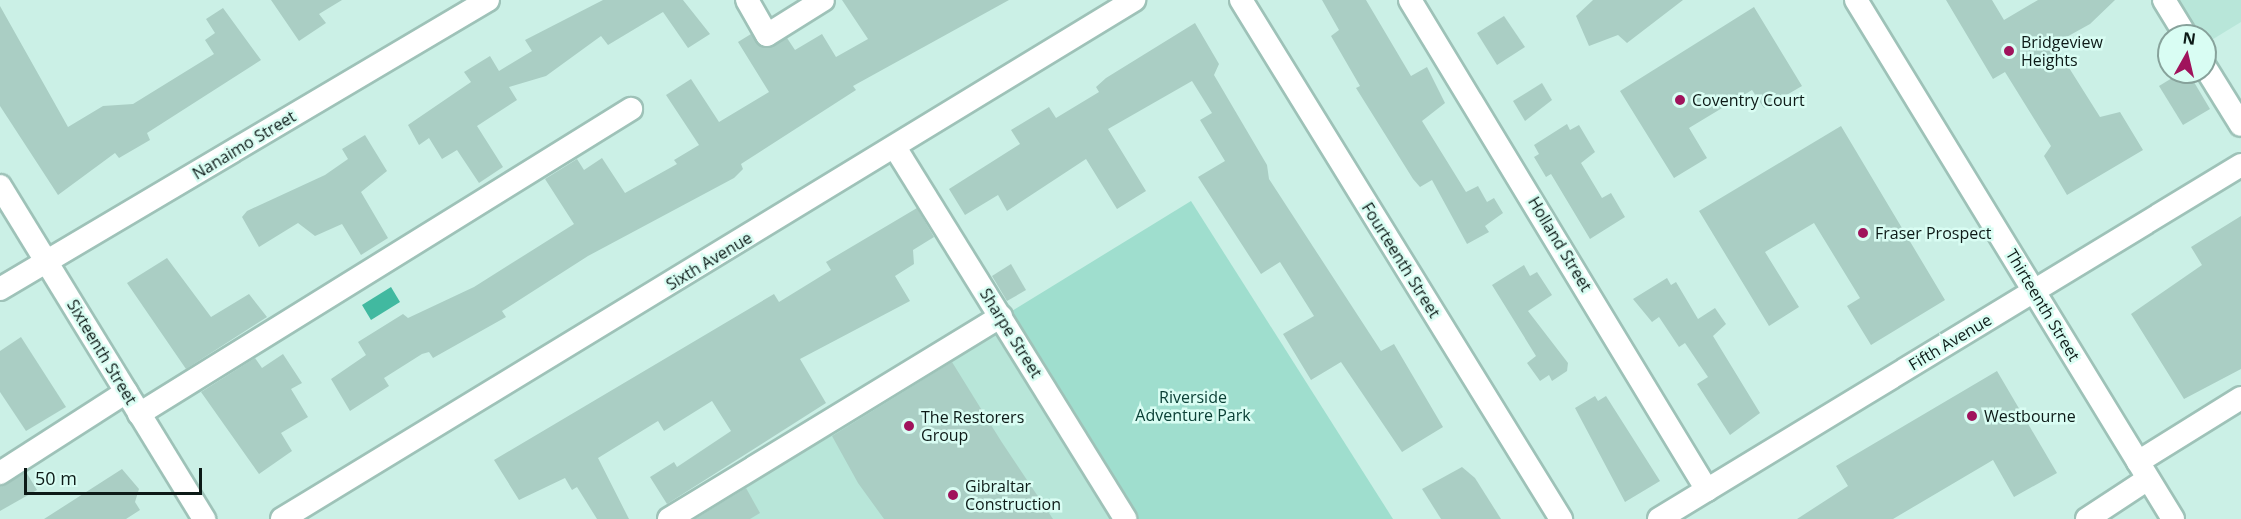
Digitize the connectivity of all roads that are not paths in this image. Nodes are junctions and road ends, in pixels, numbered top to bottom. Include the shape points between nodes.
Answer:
1 (488, 0) edge
2 (747, 0) edge
3 (823, 0) edge
4 (1134, 0) edge
5 (1241, 0) edge
6 (1410, 0) edge
7 (1856, 0) edge
8 (2164, 0) edge
9 (2179, 24) edge
10 (2216, 84) edge
11 (631, 109) dead end
12 (2241, 125) edge
13 (896, 149) junction
14 (2241, 165) edge
15 (0, 186) edge
16 (47, 262) junction
17 (0, 289) edge
18 (2034, 291) junction
19 (1001, 316) junction
20 (126, 392) junction
21 (2241, 398) edge
22 (139, 414) junction
23 (2143, 471) junction
24 (0, 473) edge
25 (1707, 490) junction
26 (204, 519) edge
27 (282, 519) edge
28 (669, 519) edge
29 (1125, 519) edge
30 (1561, 519) edge
31 (1659, 519) edge
32 (2087, 519) edge
33 (2173, 519) edge

1 - 16 street, Nanaimo Street
2 - 3 street via 767,35
4 - 13 street, Sixth Avenue
5 - 30 street, Fourteenth Street
6 - 25 street, Holland Street
7 - 18 street, Thirteenth Street
8 - 9 street
10 - 12 street
11 - 22 street
13 - 19 street, Sharpe Street
13 - 27 street, Sixth Avenue
14 - 18 street, Fifth Avenue
15 - 16 street, Sixteenth Street
16 - 17 street, Nanaimo Street
16 - 20 street, Sixteenth Street
18 - 23 street, Thirteenth Street
18 - 25 street, Fifth Avenue
19 - 28 street
19 - 29 street, Sharpe Street
20 - 22 street, Sixteenth Street
20 - 24 street
21 - 23 street
22 - 26 street, Sixteenth Street
23 - 32 street
23 - 33 street, Thirteenth Street
25 - 31 street, Fifth Avenue

